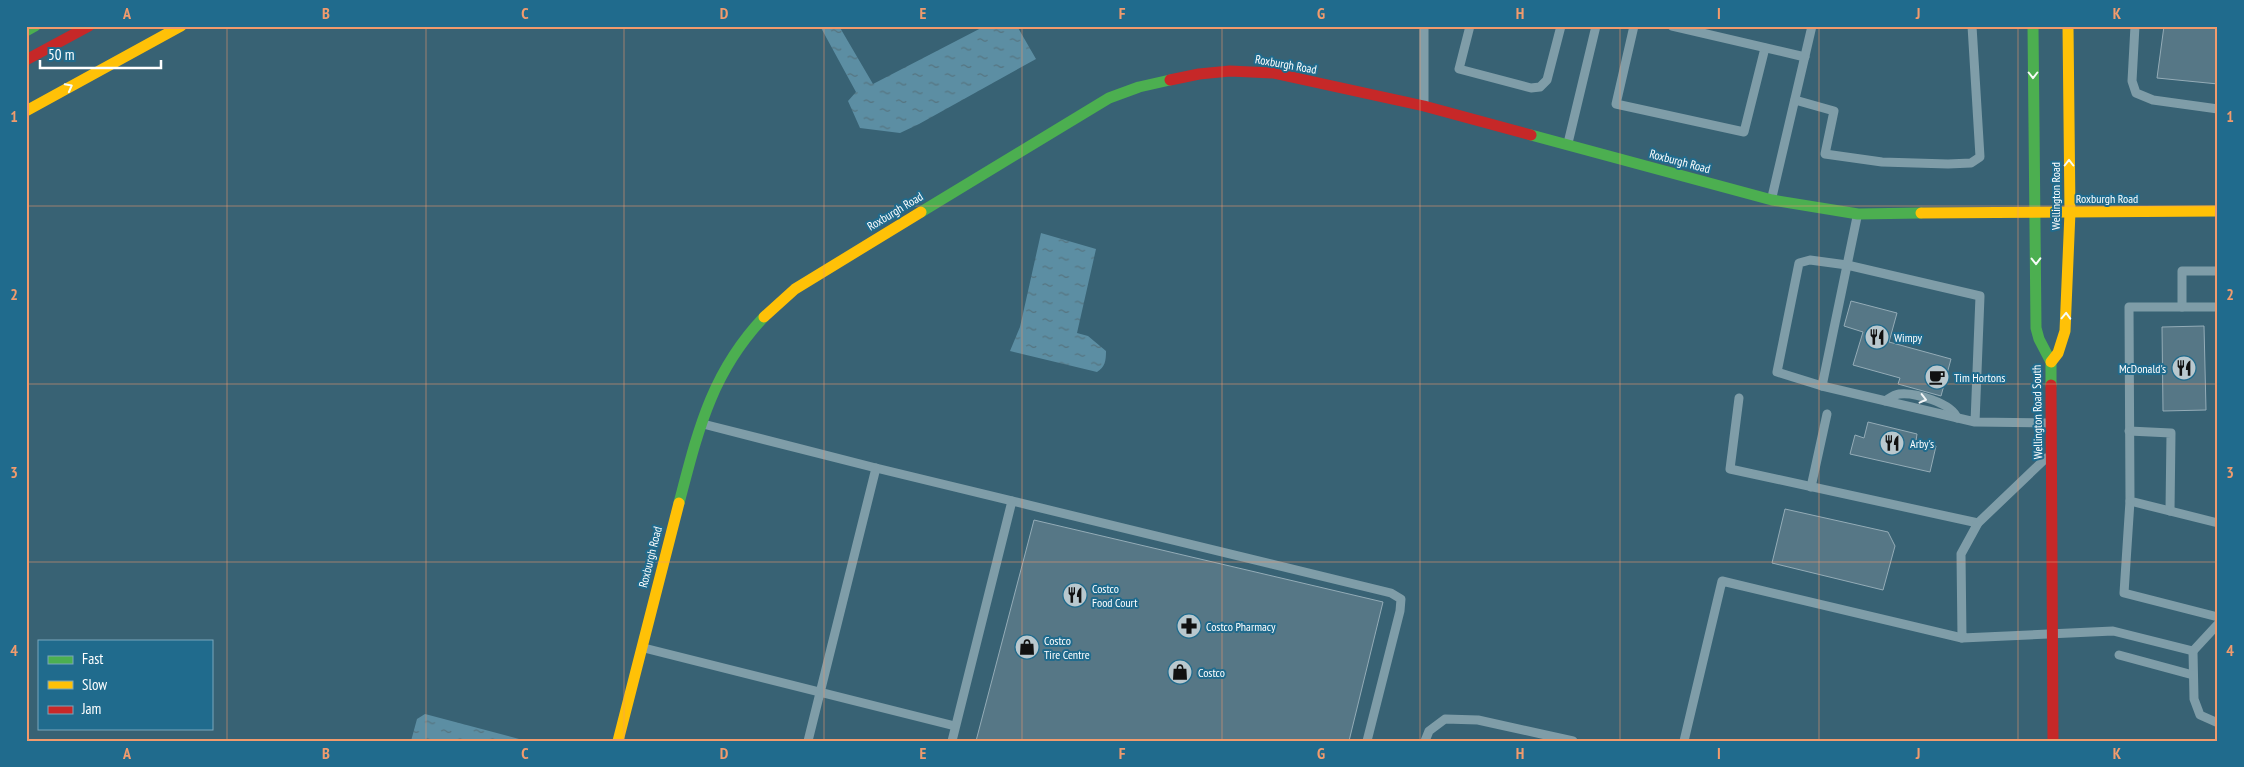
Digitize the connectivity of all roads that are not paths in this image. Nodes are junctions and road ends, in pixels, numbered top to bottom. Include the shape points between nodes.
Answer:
1 (35, 26) edge
2 (89, 26) edge
3 (180, 26) edge
4 (1424, 26) edge
5 (1470, 26) edge
6 (1561, 26) edge
7 (1596, 26) edge
8 (1634, 26) edge
9 (1672, 26) edge
10 (1812, 26) edge
11 (1972, 26) edge
12 (2033, 26) edge
13 (2068, 26) edge
14 (2136, 26) edge
15 (26, 32) edge
16 (1765, 48) junction
17 (1805, 57) junction
18 (26, 60) edge
19 (1795, 100) junction
20 (1424, 106) junction
21 (2218, 109) edge
22 (26, 111) edge
23 (1568, 145) junction
24 (1772, 200) junction
25 (2218, 211) edge
26 (2070, 212) junction
27 (2035, 213) junction
28 (1858, 214) junction
29 (1847, 265) junction
30 (2218, 271) edge
31 (2182, 307) junction
32 (2218, 307) edge
33 (2051, 362) junction
34 (1822, 386) junction
35 (1739, 398) dead end
36 (1827, 414) dead end
37 (1975, 422) junction
38 (700, 424) junction
39 (2052, 424) junction
40 (2129, 431) junction
41 (2052, 452) junction
42 (876, 468) junction
43 (1811, 487) junction
44 (2130, 501) junction
45 (1012, 502) junction
46 (2170, 511) junction
47 (1978, 523) junction
48 (2218, 523) edge
49 (2218, 617) edge
50 (2218, 624) edge
51 (2051, 635) junction
52 (1962, 638) junction
53 (642, 647) junction
54 (2194, 651) junction
55 (2119, 656) dead end
56 (2193, 675) junction
57 (819, 692) junction
58 (2218, 723) edge
59 (955, 726) junction
60 (618, 741) edge
61 (808, 741) edge
62 (952, 741) edge
63 (1367, 741) edge
64 (1425, 741) edge
65 (1573, 741) edge
66 (1684, 741) edge
67 (2053, 741) edge

1 - 15 main road
2 - 18 main road
22 -> 3 main road
4 - 20 lane
5 - 6 lane via 1459,69 1531,88 1540,87 1546,80
7 - 23 lane
8 - 16 lane via 1616,104 1744,132
9 - 16 lane
10 - 17 lane
11 - 19 lane via 1980,157 1971,163 1882,162 1825,154 1834,111
12 -> 27 main road, Wellington Road South
26 -> 13 main road, Wellington Road
14 - 21 lane via 2132,81 2136,93 2153,100
16 - 17 lane
17 - 19 lane
19 - 24 lane
20 - 23 main road, Roxburgh Road
20 - 38 main road, Roxburgh Road via 1273,74 1230,70 1158,82 1110,98 796,289 756,326 723,372
23 - 24 main road, Roxburgh Road
24 - 28 main road, Roxburgh Road
25 - 26 main road, Roxburgh Road
26 - 27 main road, Roxburgh Road
33 -> 26 main road, Wellington Road via 2058,353 2065,331
27 - 28 main road, Roxburgh Road
27 -> 33 main road, Wellington Road South via 2036,328
28 - 29 lane
29 - 34 lane
29 - 34 lane via 1810,260 1799,263 1777,372
29 - 37 lane via 1980,296
30 - 31 lane via 2182,271
31 - 32 lane
31 - 40 lane via 2129,307
33 - 39 main road, Wellington Road South
34 - 37 lane
35 - 43 lane via 1730,469
36 - 43 lane
37 - 39 lane
38 - 42 lane
38 - 53 main road, Roxburgh Road
39 - 41 main road, Wellington Road South
40 - 44 lane
40 - 46 lane via 2171,433
41 - 47 lane
41 - 51 main road, Wellington Road South
42 - 45 lane
42 - 57 lane
43 - 47 lane
44 - 46 lane
44 - 49 lane via 2124,593
45 - 59 lane
45 - 63 lane via 1382,591 1401,599
46 - 48 lane
47 - 52 lane via 1961,554
50 - 54 lane
51 - 52 lane
51 - 54 lane via 2112,631
51 - 67 main road, Wellington Road South
52 - 66 lane via 1722,582
53 - 57 lane
53 - 60 main road, Roxburgh Road
54 - 56 lane
55 - 56 lane
56 - 58 lane via 2194,699 2200,715
57 - 59 lane
57 - 61 lane
59 - 62 lane
64 - 65 lane via 1429,731 1445,719 1478,720

